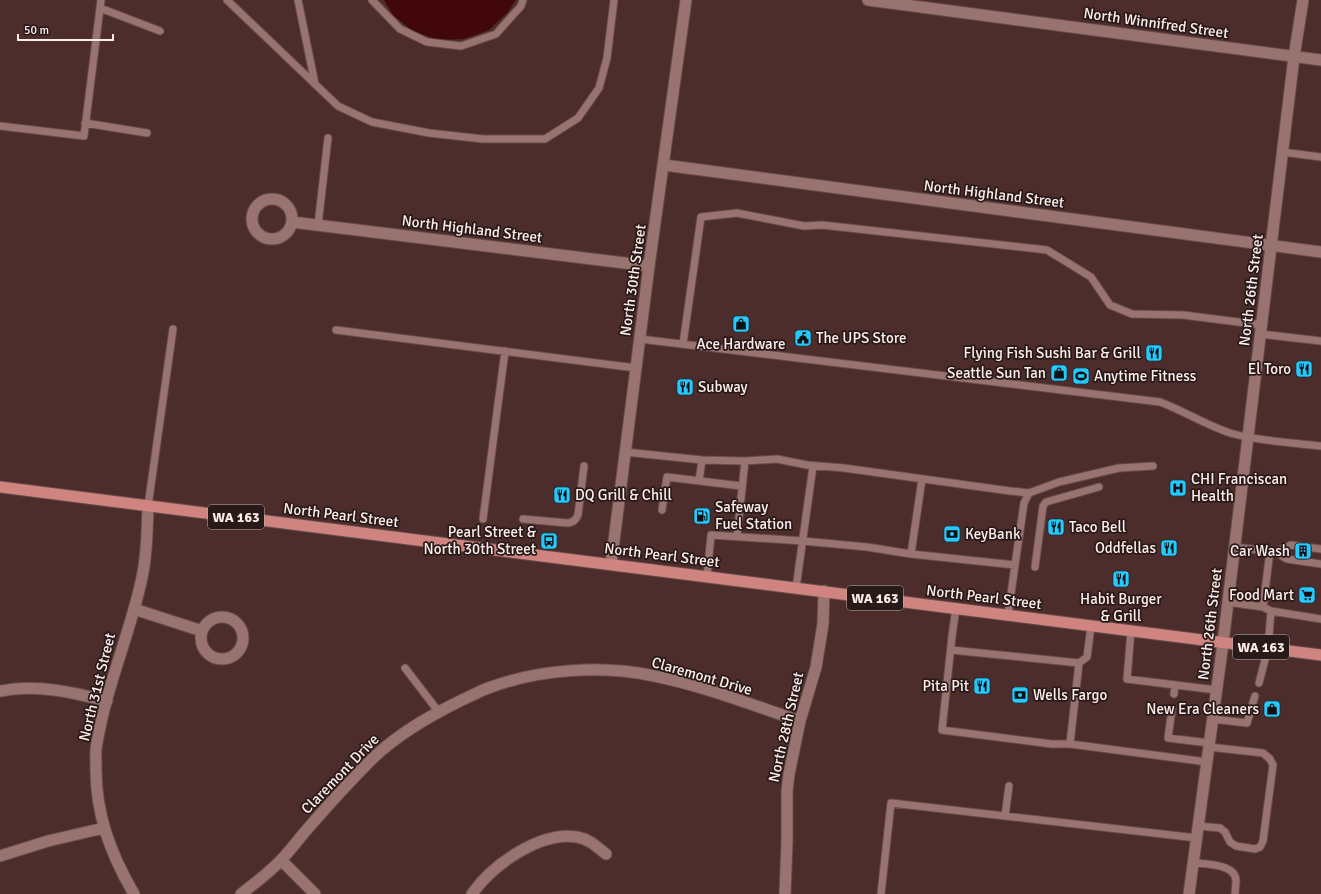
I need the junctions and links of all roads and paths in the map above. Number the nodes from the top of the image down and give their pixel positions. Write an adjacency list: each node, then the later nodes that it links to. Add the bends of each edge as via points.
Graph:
1 (102, 0): 10 (lane)
2 (227, 0): 14 (lane)
3 (298, 0): 14 (lane)
4 (372, 0): 5 (lane, via 400,29 427,42 461,46 496,34 521,6)
5 (523, 0)
6 (614, 0): 14 (lane, via 607,58 599,88 578,118 545,139 483,139 428,133 372,122 338,106)
7 (686, 0): 21 (street, North 30th Street)
8 (868, 0): 12 (street, North Winnifred Street)
9 (1303, 0): 12 (street, North 26th Street)
10 (100, 8): 11 (lane); 15 (lane)
11 (160, 31)
12 (1294, 57): 13 (street, North Winnifred Street); 19 (street, North 26th Street)
13 (1321, 60)
14 (315, 84)
15 (86, 123): 16 (lane, via 84,136); 17 (lane)
16 (0, 126)
17 (147, 133)
18 (328, 138): 23 (lane)
19 (1282, 152): 20 (lane); 24 (street, North 26th Street)
20 (1321, 157)
21 (664, 165): 24 (street, North Highland Street); 26 (street, North 30th Street)
22 (292, 222): 23 (street, North Highland Street)
23 (318, 225): 26 (street, North Highland Street)
24 (1271, 245): 25 (street, North Highland Street); 28 (street, North 26th Street)
25 (1321, 252)
26 (649, 266): 30 (street, North 30th Street)
27 (173, 329): 49 (lane)
28 (1261, 329): 31 (lane); 32 (lane, via 1183,315 1132,314 1110,305 1091,277 1047,250 822,224 804,226 736,214 701,216); 35 (street, North 26th Street)
29 (336, 330): 33 (lane)
30 (640, 339): 32 (lane); 34 (street, North 30th Street)
31 (1321, 341)
32 (683, 344): 35 (lane, via 1160,402 1205,424)
33 (505, 351): 34 (lane); 51 (lane)
34 (636, 368): 37 (street, North 30th Street)
35 (1247, 437): 36 (lane); 55 (street, North 26th Street)
36 (1321, 446)
37 (625, 452): 38 (lane); 59 (street, North 30th Street)
38 (702, 460): 39 (lane); 44 (lane)
39 (745, 461): 41 (lane, via 777,459); 45 (lane)
40 (584, 466): 52 (lane, via 578,515 573,522)
41 (814, 466): 43 (lane); 54 (lane)
42 (1153, 466): 48 (lane, via 1118,468)
43 (922, 479): 48 (lane); 58 (lane)
44 (699, 481): 45 (lane); 50 (lane, via 667,477)
45 (741, 486): 53 (lane)
46 (0, 487): 49 (main road, North Pearl Street / WA 163)
47 (1099, 487): 62 (lane, via 1046,502 1043,506)
48 (1029, 492): 60 (lane, via 1024,503)
49 (148, 506): 59 (main road, North Pearl Street / WA 163); 69 (street, North 31st Street, via 146,554)
50 (662, 510)
51 (483, 519)
52 (523, 520)
53 (737, 536): 54 (lane); 63 (lane, via 711,535)
54 (803, 541): 58 (lane); 64 (lane)
55 (1234, 547): 57 (lane); 66 (street, North 26th Street)
56 (1321, 549): 57 (lane, via 1291,545)
57 (1273, 552): 61 (lane, via 1286,559); 67 (lane)
58 (912, 554): 60 (lane)
59 (611, 564): 63 (main road, North Pearl Street / WA 163)
60 (1015, 564): 71 (lane)
61 (1321, 564)
62 (1035, 567)
63 (707, 576): 64 (main road, North Pearl Street / WA 163)
64 (796, 588): 65 (main road, North Pearl Street / WA 163)
65 (824, 591): 68 (main road, North Pearl Street / WA 163); 92 (street, North 28th Street, via 816,667)
66 (1227, 602): 67 (lane); 76 (street, North 26th Street)
67 (1263, 607): 70 (lane)
68 (956, 608): 71 (main road, North Pearl Street / WA 163); 78 (lane)
69 (134, 609): 74 (street); 88 (street, North 31st Street)
70 (1271, 611): 72 (lane); 77 (lane)
71 (1008, 615): 73 (main road, North Pearl Street / WA 163)
72 (1321, 619)
73 (1091, 626): 75 (main road, North Pearl Street / WA 163); 80 (lane, via 1087,657)
74 (202, 631)
75 (1131, 631): 76 (main road, North Pearl Street / WA 163); 83 (lane, via 1127,679)
76 (1223, 643): 77 (main road, North Pearl Street / WA 163); 84 (street, North 26th Street)
77 (1268, 648): 79 (main road, North Pearl Street / WA 163); 82 (lane)
78 (951, 650): 80 (lane); 93 (lane, via 942,730)
79 (1321, 655)
80 (1079, 663): 93 (lane)
81 (405, 668): 90 (lane)
82 (1259, 682)
83 (1175, 685): 84 (lane); 86 (lane)
84 (1216, 690): 91 (street, North 26th Street)
85 (0, 691): 88 (street, via 48,689)
86 (1174, 694)
87 (1255, 696): 91 (lane, via 1248,723)
88 (107, 701): 99 (street, North 31st Street, via 96,744 98,806)
89 (1172, 709): 94 (lane, via 1168,738)
90 (438, 711): 92 (street, Claremont Drive, via 490,687 514,680 560,672 591,670 654,676); 103 (street, Claremont Drive, via 399,736 372,759)
91 (1212, 719): 94 (street, North 26th Street)
92 (800, 721): 109 (street, North 28th Street, via 786,790)
93 (1070, 744): 95 (lane)
94 (1209, 745): 95 (street, North 26th Street); 98 (lane, via 1263,753 1270,758 1273,765 1263,842 1255,849 1236,846 1220,828)
95 (1207, 762): 98 (street, North 26th Street)
96 (1009, 786): 97 (lane)
97 (1005, 816): 100 (lane); 110 (lane, via 892,802)
98 (1198, 826): 100 (street, North 26th Street)
99 (104, 828): 102 (street, via 48,841); 105 (street, North 31st Street)
100 (1197, 838): 104 (street, North 26th Street)
101 (606, 854): 108 (street, via 592,843 578,837 546,840 506,861)
102 (0, 856)
103 (281, 860): 106 (street, Claremont Drive); 107 (street)
104 (1193, 863): 111 (street, North 26th Street); 112 (lane, via 1223,867 1234,873)
105 (134, 894)
106 (241, 894)
107 (315, 894)
108 (472, 894)
109 (785, 894)
110 (881, 894)
111 (1189, 894)
112 (1234, 894)

